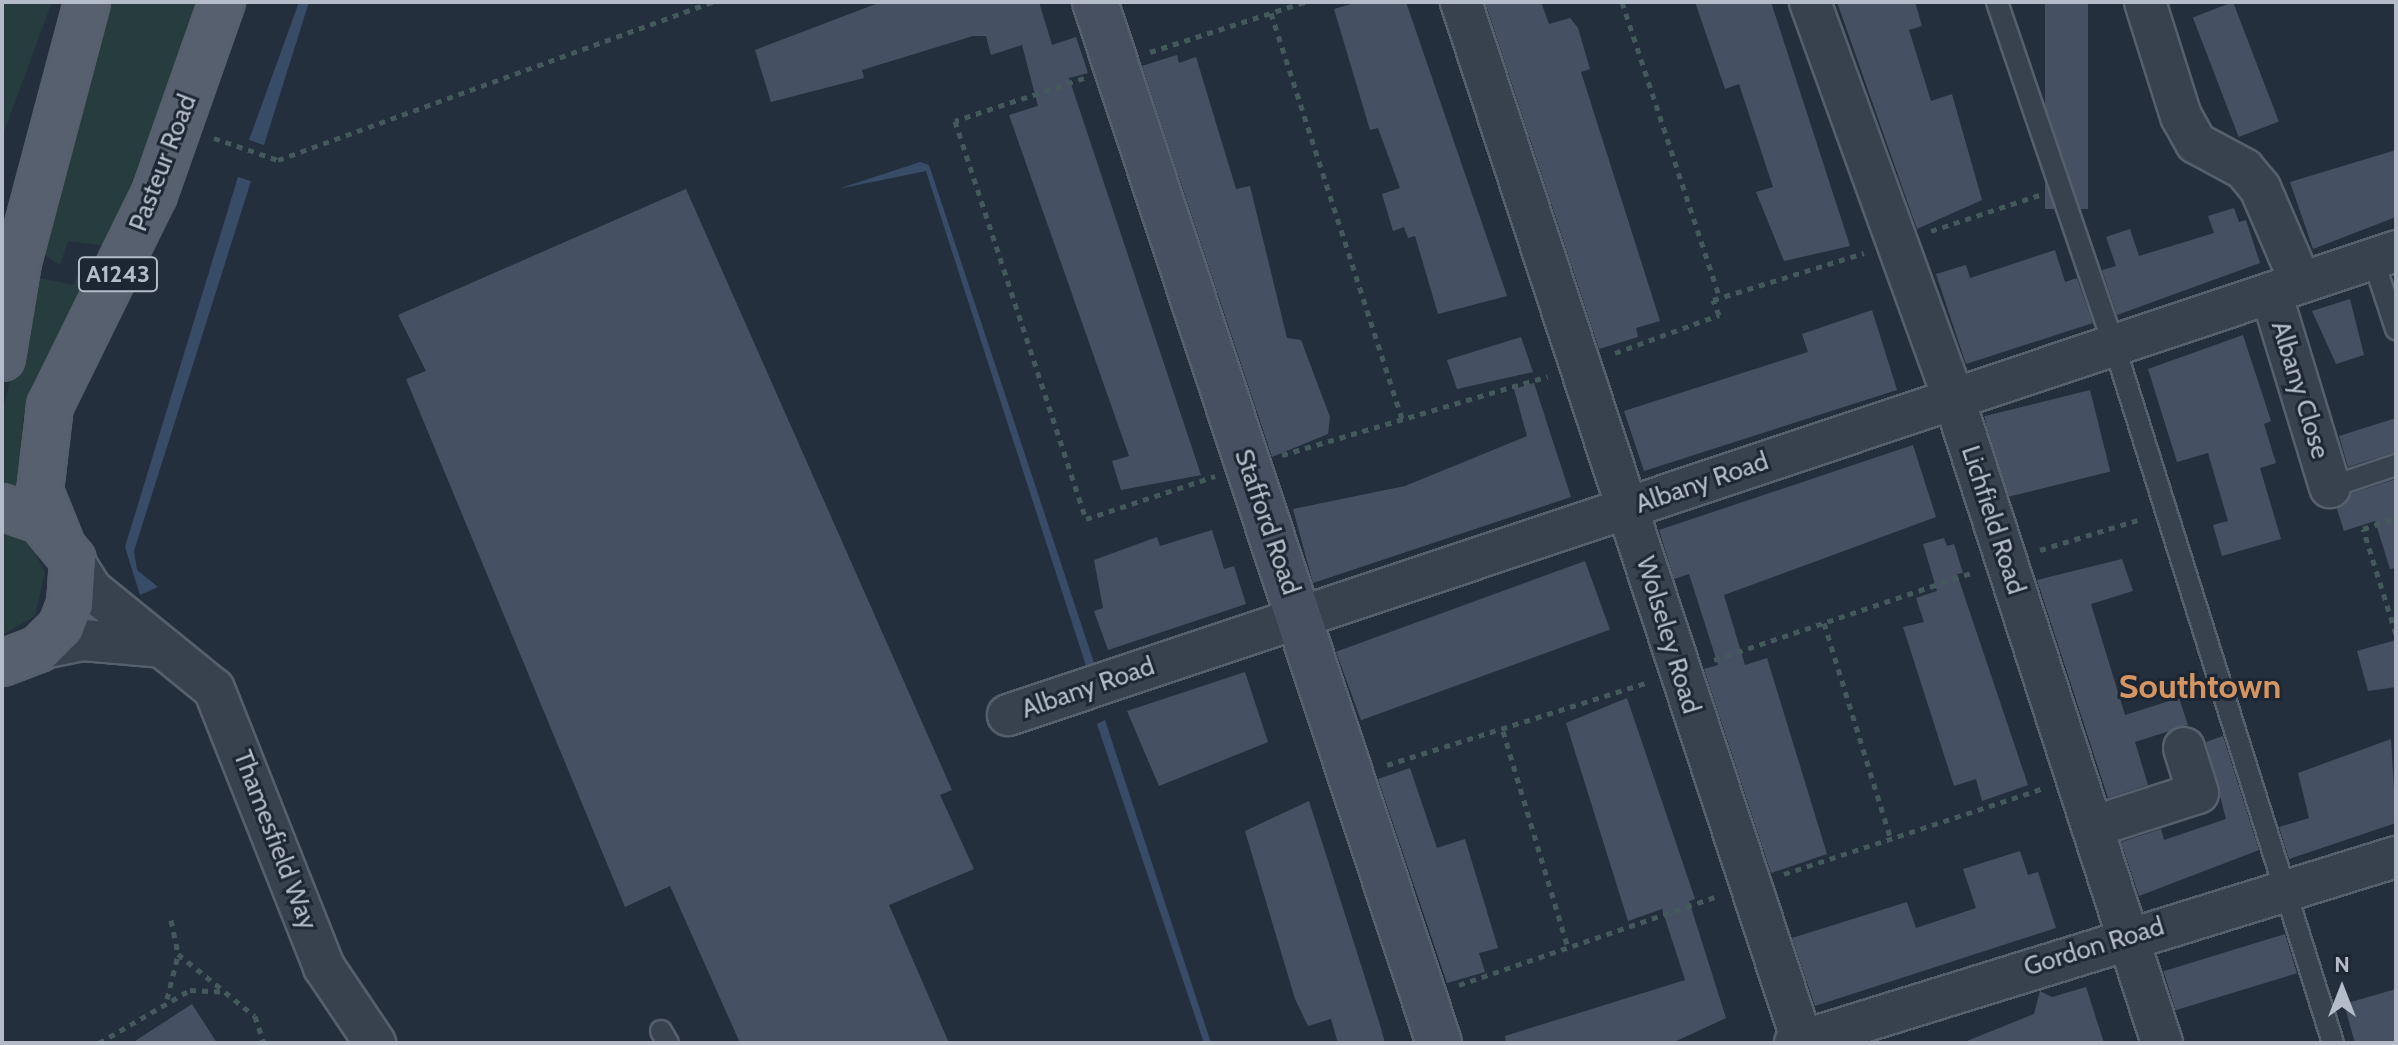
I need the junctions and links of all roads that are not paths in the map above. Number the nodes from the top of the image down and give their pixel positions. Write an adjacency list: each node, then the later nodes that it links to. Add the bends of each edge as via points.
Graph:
1 (87, 2): 12 (main road, via 18,262)
2 (222, 2): 18 (main road, Pasteur Road / A1243, via 154,195 50,406 40,491)
3 (1095, 2): 19 (street, Stafford Road)
4 (1461, 2): 17 (street, Wolseley Road)
5 (1810, 2): 13 (street, Lichfield Road)
6 (1997, 2): 11 (lane)
7 (2145, 2): 9 (street, Albany Close, via 2181,116 2196,143 2244,169 2260,188)
8 (2384, 255): 9 (street, Albany Road); 10 (lane)
9 (2286, 288): 11 (street, Albany Road); 15 (street, Albany Close)
10 (2396, 329)
11 (2115, 348): 13 (street, Albany Road); 26 (lane)
12 (2, 358)
13 (1954, 399): 17 (street, Albany Road); 24 (street, Lichfield Road)
14 (2396, 465): 15 (lane)
15 (2330, 487)
16 (2, 507): 18 (main road, via 41,521)
17 (1629, 508): 19 (street, Albany Road); 28 (street, Wolseley Road)
18 (67, 551): 20 (street, Thamesfield Way, via 92,590); 21 (main road, Pasteur Road, via 70,604)
19 (1298, 614): 22 (street, Albany Road); 30 (street, Stafford Road)
20 (165, 648): 21 (street, via 83,640); 29 (street, Thamesfield Way, via 214,689 324,967)
21 (15, 662)
22 (1008, 715)
23 (2184, 748): 24 (street, via 2198,793)
24 (2092, 827): 27 (street, Lichfield Road)
25 (2396, 857): 26 (street, Gordon Road)
26 (2287, 887): 27 (street, Gordon Road); 32 (lane)
27 (2128, 935): 28 (street, Gordon Road); 31 (street, Lichfield Road)
28 (1798, 1042)
29 (375, 1043)
30 (1439, 1043)
31 (2162, 1043)
32 (2333, 1043)

